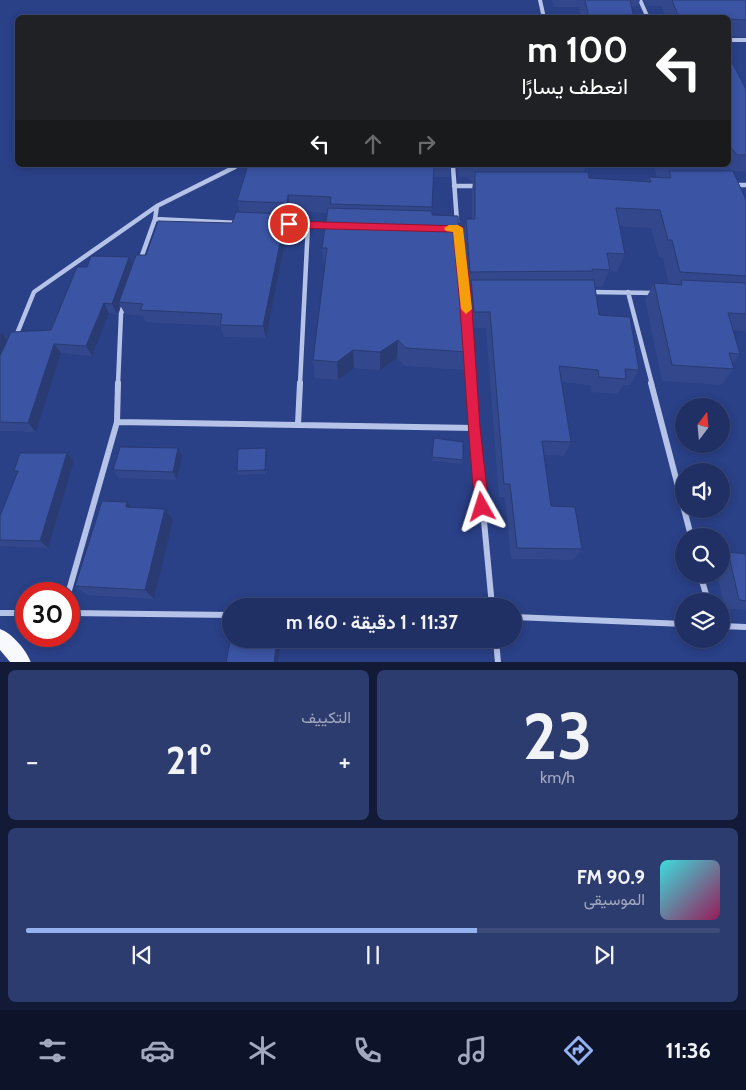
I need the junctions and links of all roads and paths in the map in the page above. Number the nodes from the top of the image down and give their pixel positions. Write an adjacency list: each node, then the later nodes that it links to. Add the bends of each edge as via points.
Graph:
1 (540, 0): 3 (street)
2 (640, 0): 4 (street)
3 (543, 15)
4 (647, 15)
5 (731, 40): 6 (street)
6 (746, 40)
7 (234, 167): 13 (street)
8 (453, 167): 10 (street)
9 (746, 185): 12 (street, via 729,185)
10 (454, 186): 11 (street); 22 (street)
11 (483, 186)
12 (734, 194)
13 (157, 206): 14 (street); 26 (street, via 34,292)
14 (155, 219): 15 (street); 19 (street)
15 (241, 223)
16 (270, 224): 17 (street)
17 (308, 225): 18 (street); 28 (street)
18 (336, 226)
19 (136, 271)
20 (580, 292): 21 (street)
21 (628, 292): 24 (street); 30 (street)
22 (466, 293): 23 (street); 29 (street)
23 (475, 293)
24 (658, 293)
25 (127, 296): 27 (street, via 120,314)
26 (15, 340)
27 (117, 422): 28 (street); 31 (street)
28 (298, 424): 29 (street)
29 (474, 428): 32 (street)
30 (689, 528)
31 (71, 582)
32 (491, 598)
33 (0, 613): 34 (street)
34 (15, 613)
35 (80, 613): 36 (street)
36 (222, 615)
37 (522, 617): 38 (street)
38 (675, 624)
39 (730, 626): 40 (street)
40 (746, 627)
41 (0, 637): 43 (main road)
42 (497, 648): 44 (street)
43 (23, 662)
44 (498, 662)

